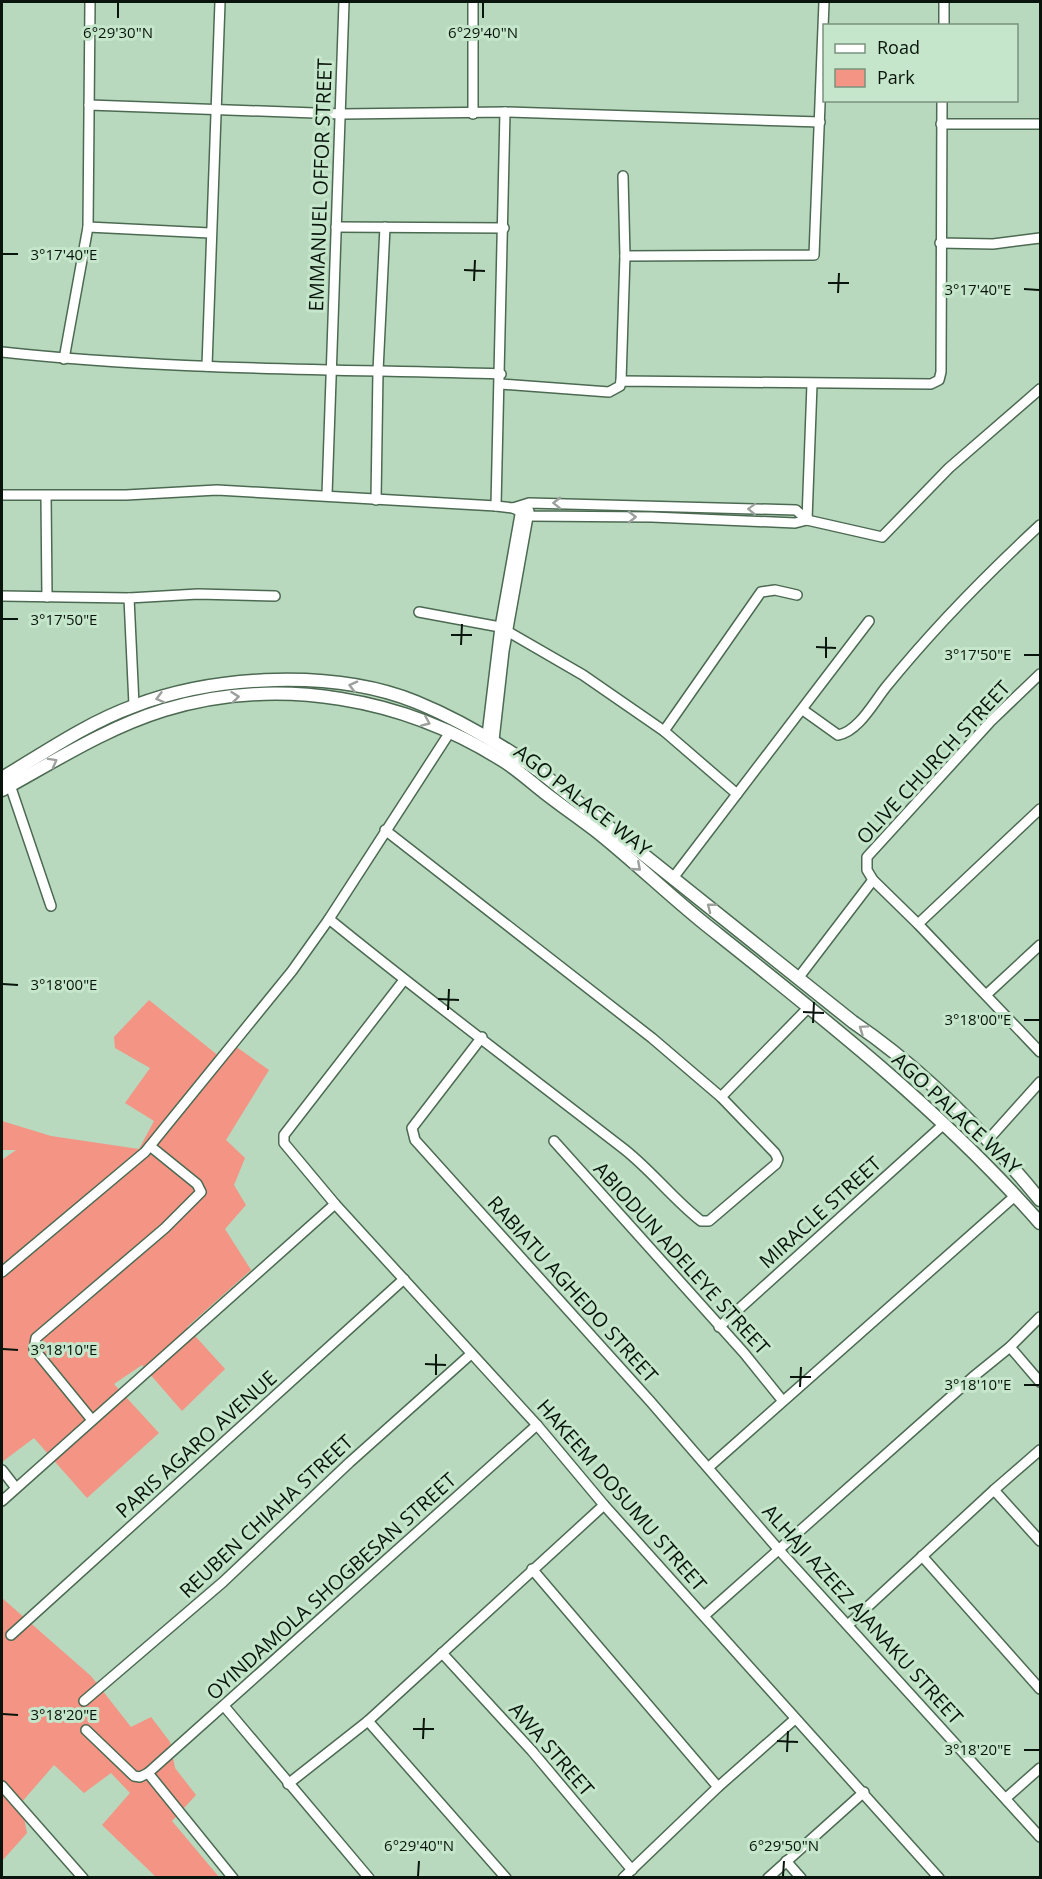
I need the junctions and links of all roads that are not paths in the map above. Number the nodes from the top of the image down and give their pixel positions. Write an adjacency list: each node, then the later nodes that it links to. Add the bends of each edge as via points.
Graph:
1 (90, 2): 11 (street)
2 (219, 2): 12 (street)
3 (344, 2): 14 (street, EMMANUEL OFFOR STREET)
4 (473, 2): 15 (street)
5 (824, 2): 7 (street)
6 (944, 2): 8 (street)
7 (823, 24)
8 (944, 24)
9 (823, 32): 16 (street)
10 (942, 102): 17 (street)
11 (89, 105): 12 (street); 20 (street)
12 (215, 112): 14 (street); 24 (street)
13 (505, 112): 15 (street); 16 (street); 23 (street)
14 (342, 114): 15 (street); 21 (street, EMMANUEL OFFOR STREET)
15 (473, 114)
16 (820, 122): 27 (street, via 814,255)
17 (941, 124): 18 (street); 26 (street)
18 (1041, 124)
19 (623, 176): 27 (street)
20 (88, 227): 24 (street); 29 (street)
21 (336, 227): 22 (street); 31 (street, EMMANUEL OFFOR STREET)
22 (386, 227): 23 (street); 32 (street)
23 (504, 228): 33 (street)
24 (210, 233): 30 (street)
25 (1041, 238): 26 (street)
26 (940, 243): 36 (street, via 939,380 931,384)
27 (625, 256): 34 (street)
28 (2, 352): 29 (street)
29 (64, 359): 30 (street)
30 (207, 366): 31 (street)
31 (332, 369): 32 (street); 39 (street, EMMANUEL OFFOR STREET)
32 (378, 370): 33 (street); 41 (street)
33 (501, 374): 35 (street)
34 (621, 381): 35 (street, via 620,386 609,392); 36 (street)
35 (501, 384): 42 (street)
36 (812, 384): 44 (street)
37 (1041, 389): 44 (street, via 949,468 882,537)
38 (2, 495): 40 (street)
39 (327, 495): 40 (street, via 217,490); 41 (street)
40 (46, 496): 49 (street)
41 (376, 501): 42 (street)
42 (496, 506): 43 (street)
43 (523, 509): 44 (street, via 795,523); 53 (street)
44 (807, 520)
45 (1041, 525): 56 (street, via 990,572 894,676 850,731 838,735)
46 (797, 595): 58 (street, via 775,590 761,592)
47 (2, 596): 49 (street)
48 (275, 596): 50 (street, via 198,594)
49 (47, 597): 50 (street)
50 (129, 598): 55 (street)
51 (419, 612): 53 (street)
52 (869, 621): 56 (street)
53 (504, 629): 58 (street, via 583,675); 59 (street)
54 (1041, 674): 65 (street, OLIVE CHURCH STREET, via 991,721 867,857 867,870)
55 (134, 705): 59 (main road, AGO PALACE WAY, one-way to 55, via 414,701 339,682 269,680 219,685); 60 (main road, AGO PALACE WAY, via 98,721)
56 (803, 710): 61 (street)
57 (450, 732): 60 (main road, AGO PALACE WAY, one-way to 57, via 104,733 164,710 212,699 266,694 322,695 361,701); 63 (street); 73 (main road, AGO PALACE WAY, one-way to 73, via 505,762 600,834)
58 (664, 732): 61 (street)
59 (491, 738): 64 (main road, AGO PALACE WAY, via 539,771)
60 (4, 784): 66 (street)
61 (737, 794): 64 (street)
62 (1041, 809): 68 (street)
63 (385, 830): 67 (street); 81 (street, via 652,1038)
64 (673, 878): 70 (main road, AGO PALACE WAY, one-way to 64)
65 (873, 880): 68 (street); 70 (street)
66 (51, 906)
67 (329, 919): 71 (street); 85 (street, via 292,971)
68 (918, 924): 72 (street)
69 (1041, 945): 72 (street)
70 (799, 977): 75 (main road, AGO PALACE WAY, one-way to 70)
71 (404, 980): 74 (street); 89 (street, HAKEEM DOSUMU STREET, via 285,1134 284,1143)
72 (986, 996): 76 (street)
73 (808, 1008): 77 (main road, AGO PALACE WAY); 81 (street)
74 (482, 1037): 81 (street, via 561,1103 626,1150 701,1221 709,1221 778,1159); 102 (street, RABIATU AGHEDO STREET, via 412,1128 412,1134)
75 (887, 1046): 77 (main road); 78 (main road, AGO PALACE WAY)
76 (1041, 1052)
77 (870, 1059): 79 (main road, AGO PALACE WAY)
78 (901, 1059): 79 (main road); 83 (main road, AGO PALACE WAY)
79 (883, 1070): 82 (main road, AGO PALACE WAY)
80 (1041, 1082): 83 (street)
81 (720, 1097)
82 (944, 1124): 87 (main road, AGO PALACE WAY); 94 (street, MIRACLE STREET)
83 (988, 1140): 86 (main road, AGO PALACE WAY)
84 (554, 1141): 94 (street, ABIODUN ADELEYE STREET)
85 (150, 1146): 91 (street); 99 (street, via 201,1191 165,1228 34,1343 34,1348)
86 (1036, 1188): 88 (main road, AGO PALACE WAY)
87 (1016, 1196): 90 (main road, AGO PALACE WAY); 98 (street)
88 (1041, 1200)
89 (335, 1204): 92 (street, HAKEEM DOSUMU STREET); 99 (street)
90 (1041, 1223)
91 (2, 1272)
92 (404, 1279): 96 (street, HAKEEM DOSUMU STREET); 114 (street, PARIS AGARO AVENUE)
93 (1041, 1317): 95 (street)
94 (719, 1327): 98 (street, ABIODUN ADELEYE STREET)
95 (1010, 1347): 97 (street); 109 (street)
96 (471, 1354): 100 (street, HAKEEM DOSUMU STREET); 117 (street, REUBEN CHIAHA STREET, via 223,1582)
97 (1041, 1382)
98 (782, 1400): 102 (street)
99 (92, 1420): 104 (street)
100 (537, 1425): 107 (street, HAKEEM DOSUMU STREET); 118 (street, OYINDAMOLA SHOGBESAN STREET)
101 (1041, 1450): 105 (street)
102 (709, 1467): 109 (street, ALHAJI AZEEZ AJANAKU STREET)
103 (2, 1470): 104 (street)
104 (16, 1488): 106 (street)
105 (994, 1490): 108 (street); 110 (street)
106 (2, 1501)
107 (604, 1505): 111 (street); 112 (street, HAKEEM DOSUMU STREET)
108 (1041, 1541)
109 (779, 1550): 112 (street); 113 (street, ALHAJI AZEEZ AJANAKU STREET)
110 (922, 1557): 113 (street); 116 (street)
111 (532, 1569): 115 (street); 126 (street)
112 (704, 1616): 119 (street, HAKEEM DOSUMU STREET)
113 (849, 1624): 128 (street, ALHAJI AZEEZ AJANAKU STREET)
114 (11, 1635)
115 (442, 1653): 120 (street); 131 (street, AWA STREET, via 532,1751)
116 (1041, 1689)
117 (84, 1701)
118 (224, 1706): 123 (street, OYINDAMOLA SHOGBESAN STREET); 124 (street)
119 (795, 1719): 126 (street); 127 (street, HAKEEM DOSUMU STREET)
120 (368, 1721): 124 (street); 135 (street)
121 (86, 1730): 123 (street, via 134,1776)
122 (1041, 1768): 128 (street)
123 (148, 1773): 133 (street)
124 (288, 1785): 134 (street)
125 (2, 1786): 132 (street)
126 (718, 1787): 131 (street)
127 (864, 1792): 130 (street); 139 (street, HAKEEM DOSUMU STREET)
128 (1006, 1798): 129 (street, ALHAJI AZEEZ AJANAKU STREET)
129 (1041, 1837)
130 (786, 1861): 137 (street); 138 (street)
131 (632, 1870): 136 (street)
132 (83, 1878)
133 (233, 1878)
134 (369, 1878)
135 (506, 1878)
136 (623, 1878)
137 (768, 1878)
138 (801, 1878)
139 (939, 1878)

